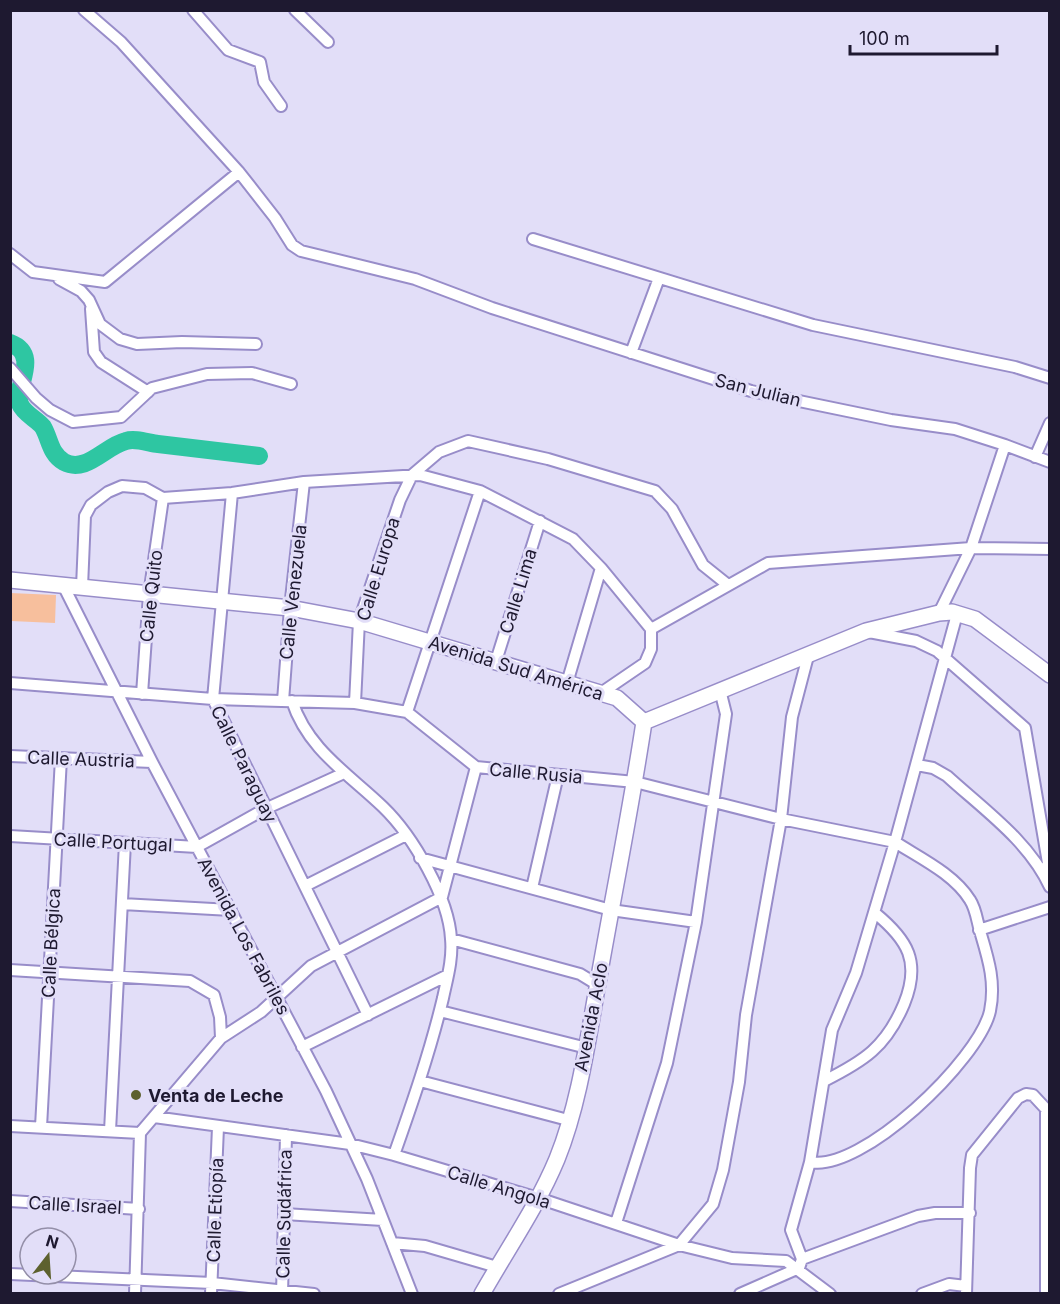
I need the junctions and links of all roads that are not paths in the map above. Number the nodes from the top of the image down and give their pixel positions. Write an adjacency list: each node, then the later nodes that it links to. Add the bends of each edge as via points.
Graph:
1 (84, 10): 6 (street, San Julian, via 121,42)
2 (194, 10): 5 (street, via 228,50 260,62 264,82)
3 (295, 10): 4 (street)
4 (328, 42)
5 (280, 106)
6 (239, 172): 9 (street, via 105,282); 13 (street, San Julian, via 292,245 301,251 415,279 457,297)
7 (533, 239): 10 (street)
8 (10, 254): 9 (street, via 33,272)
9 (50, 275): 11 (street, via 81,291)
10 (659, 278): 13 (street); 15 (street, via 813,325 1015,367)
11 (90, 303): 12 (street, via 106,330 137,344); 17 (street, via 94,352 100,362)
12 (256, 344)
13 (631, 353): 19 (street, San Julian, via 752,391 955,429)
14 (10, 368): 17 (street, via 50,410 74,422 121,417)
15 (1050, 378)
16 (291, 384): 17 (street, via 252,373 207,374 160,384)
17 (148, 392)
18 (1050, 423): 20 (street)
19 (1005, 445): 20 (street, San Julian); 28 (street)
20 (1035, 457): 21 (street, San Julian)
21 (1050, 462)
22 (412, 476): 23 (street); 24 (street); 33 (street, via 439,452 468,441 655,491 672,509 703,565); 40 (street, Calle Europa, via 400,500)
23 (304, 482): 25 (street); 37 (street, Calle Venezuela)
24 (480, 491): 27 (street); 43 (street)
25 (232, 492): 26 (street); 36 (street, Calle Paraguay)
26 (163, 498): 34 (street, via 145,488 122,486 91,505 85,516); 35 (street, Calle Quito)
27 (540, 521): 30 (street, via 573,539); 46 (street, Calle Lima)
28 (972, 548): 29 (street); 33 (street, via 768,563); 38 (street)
29 (1050, 549)
30 (601, 568): 41 (street); 49 (street)
31 (10, 580): 32 (main road, Avenida Sud América)
32 (63, 585): 34 (main road, Avenida Sud América); 51 (street, Avenida Los Fabriles)
33 (728, 585): 41 (street)
34 (82, 587): 35 (main road, Avenida Sud América)
35 (149, 595): 36 (main road, Avenida Sud América); 53 (street, Calle Quito)
36 (220, 600): 37 (main road, Avenida Sud América); 54 (street, Calle Paraguay)
37 (290, 608): 40 (main road, Avenida Sud América); 55 (street, Calle Venezuela)
38 (939, 613): 39 (main road); 42 (main road)
39 (957, 614): 45 (street); 47 (main road, via 985,624)
40 (359, 621): 43 (main road, Avenida Sud América); 56 (street, Calle Europa)
41 (651, 629): 52 (street, via 651,649 645,663)
42 (866, 631): 44 (main road); 45 (street, via 916,641)
43 (429, 641): 46 (main road, Avenida Sud América); 57 (street)
44 (808, 656): 50 (main road); 69 (street, via 792,717)
45 (945, 657): 62 (street); 78 (street, via 1024,728 1048,863)
46 (496, 661): 49 (main road, Avenida Sud América)
47 (1050, 675)
48 (10, 683): 51 (street, Calle Rusia)
49 (567, 683): 52 (main road, Avenida Sud América)
50 (720, 690): 58 (main road); 67 (street, via 726,714)
51 (117, 691): 53 (street, Calle Rusia); 61 (street, Avenida Los Fabriles)
52 (601, 693): 58 (main road, Avenida Sud América, via 618,698)
53 (142, 694): 54 (street, Calle Rusia)
54 (213, 699): 55 (street, Calle Rusia); 68 (street, Calle Paraguay)
55 (288, 701): 56 (street, Calle Rusia); 64 (street, via 322,754)
56 (355, 703): 57 (street, Calle Rusia)
57 (407, 712): 63 (street, Calle Rusia)
58 (644, 722): 66 (main road, Avenida Aclo)
59 (10, 756): 60 (street, Calle Austria)
60 (61, 759): 61 (street, Calle Austria); 72 (street, Calle Bélgica)
61 (152, 762): 75 (street, Avenida Los Fabriles)
62 (917, 765): 73 (street); 78 (street, via 946,776 1020,843)
63 (476, 767): 65 (street, Calle Rusia); 77 (street)
64 (342, 774): 68 (street, Calle Portugal); 70 (street, via 383,807)
65 (558, 775): 66 (street, Calle Rusia); 81 (street)
66 (635, 782): 67 (street, Calle Rusia); 86 (main road, Avenida Aclo)
67 (714, 800): 69 (street, Calle Rusia); 88 (street)
68 (265, 809): 75 (street, Calle Portugal); 79 (street, Calle Paraguay)
69 (781, 819): 73 (street, Calle Rusia); 124 (street, via 759,930 723,1170 713,1204)
70 (406, 835): 76 (street); 79 (street)
71 (10, 836): 72 (street, Calle Portugal)
72 (56, 839): 74 (street, Calle Portugal); 93 (street, Calle Bélgica)
73 (895, 842): 87 (street); 89 (street, via 963,891 972,902)
74 (125, 843): 75 (street, Calle Portugal); 83 (street)
75 (197, 847): 85 (street, Avenida Los Fabriles)
76 (420, 858): 77 (street); 82 (street)
77 (451, 865): 81 (street); 82 (street)
78 (1044, 874): 80 (street)
79 (305, 886): 91 (street, Calle Paraguay)
80 (1050, 887)
81 (532, 888): 86 (street)
82 (442, 897): 90 (street); 91 (street)
83 (122, 904): 85 (street); 95 (street)
84 (1050, 907): 89 (street)
85 (231, 910): 97 (street, Avenida Los Fabriles)
86 (611, 910): 88 (street); 96 (main road, Avenida Aclo)
87 (875, 913): 104 (street, via 856,973 835,1019); 104 (street, via 903,940 913,976 910,989 893,1030 883,1041 854,1066)
88 (696, 922): 122 (street, via 667,1063)
89 (979, 930): 115 (street, via 991,964 991,992 990,1010 974,1044 902,1123 835,1160 822,1165)
90 (452, 939): 94 (street); 96 (street, via 580,974)
91 (338, 950): 97 (street, via 303,972); 99 (street, Calle Paraguay)
92 (10, 970): 93 (street)
93 (49, 973): 95 (street); 109 (street, Calle Bélgica)
94 (448, 975): 98 (street); 99 (street)
95 (119, 977): 100 (street, via 190,981 202,986 214,995); 110 (street)
96 (598, 985): 102 (main road, Avenida Aclo)
97 (276, 999): 100 (street); 101 (street, Avenida Los Fabriles)
98 (440, 1011): 102 (street); 103 (street)
99 (368, 1014): 101 (street)
100 (221, 1038): 105 (street)
101 (302, 1047): 113 (street, Avenida Los Fabriles)
102 (587, 1048): 106 (main road, Avenida Aclo)
103 (420, 1081): 106 (street); 114 (street)
104 (824, 1081): 115 (street)
105 (154, 1117): 108 (street, Calle Angola); 111 (street)
106 (568, 1120): 116 (main road, Avenida Aclo, via 558,1157)
107 (10, 1126): 109 (street)
108 (218, 1126): 112 (street, Calle Angola); 129 (street, Calle Etiopía)
109 (41, 1127): 110 (street)
110 (110, 1131): 111 (street)
111 (141, 1133): 118 (street)
112 (286, 1135): 113 (street, Calle Angola); 120 (street, Calle Sudáfrica)
113 (350, 1144): 114 (street, Calle Angola); 121 (street, Avenida Los Fabriles)
114 (394, 1155): 116 (street, Calle Angola)
115 (810, 1162): 125 (street, via 791,1230)
116 (538, 1198): 122 (street, Calle Angola); 126 (main road, Avenida Aclo)
117 (10, 1201): 118 (street, Calle Israel)
118 (139, 1209): 128 (street)
119 (970, 1213): 125 (street, via 918,1216); 130 (street); 140 (street, via 972,1155 1018,1098 1034,1095 1046,1109)
120 (284, 1214): 121 (street); 131 (street, Calle Sudáfrica)
121 (383, 1220): 123 (street, Avenida Los Fabriles)
122 (616, 1223): 124 (street, Calle Angola)
123 (392, 1243): 126 (street, via 424,1246); 134 (street, Avenida Los Fabriles)
124 (679, 1245): 125 (street, Calle Angola, via 732,1258 778,1258); 136 (street)
125 (800, 1264): 137 (street); 138 (street, Calle Angola)
126 (497, 1267): 135 (main road, Avenida Aclo)
127 (10, 1274): 128 (street)
128 (135, 1280): 129 (street); 132 (street)
129 (212, 1288): 131 (street)
130 (966, 1290): 139 (street, via 949,1284)
131 (282, 1292): 133 (street)
132 (135, 1293)
133 (314, 1293)
134 (412, 1293)
135 (482, 1293)
136 (559, 1293)
137 (740, 1293)
138 (830, 1293)
139 (922, 1293)
140 (1046, 1293)

